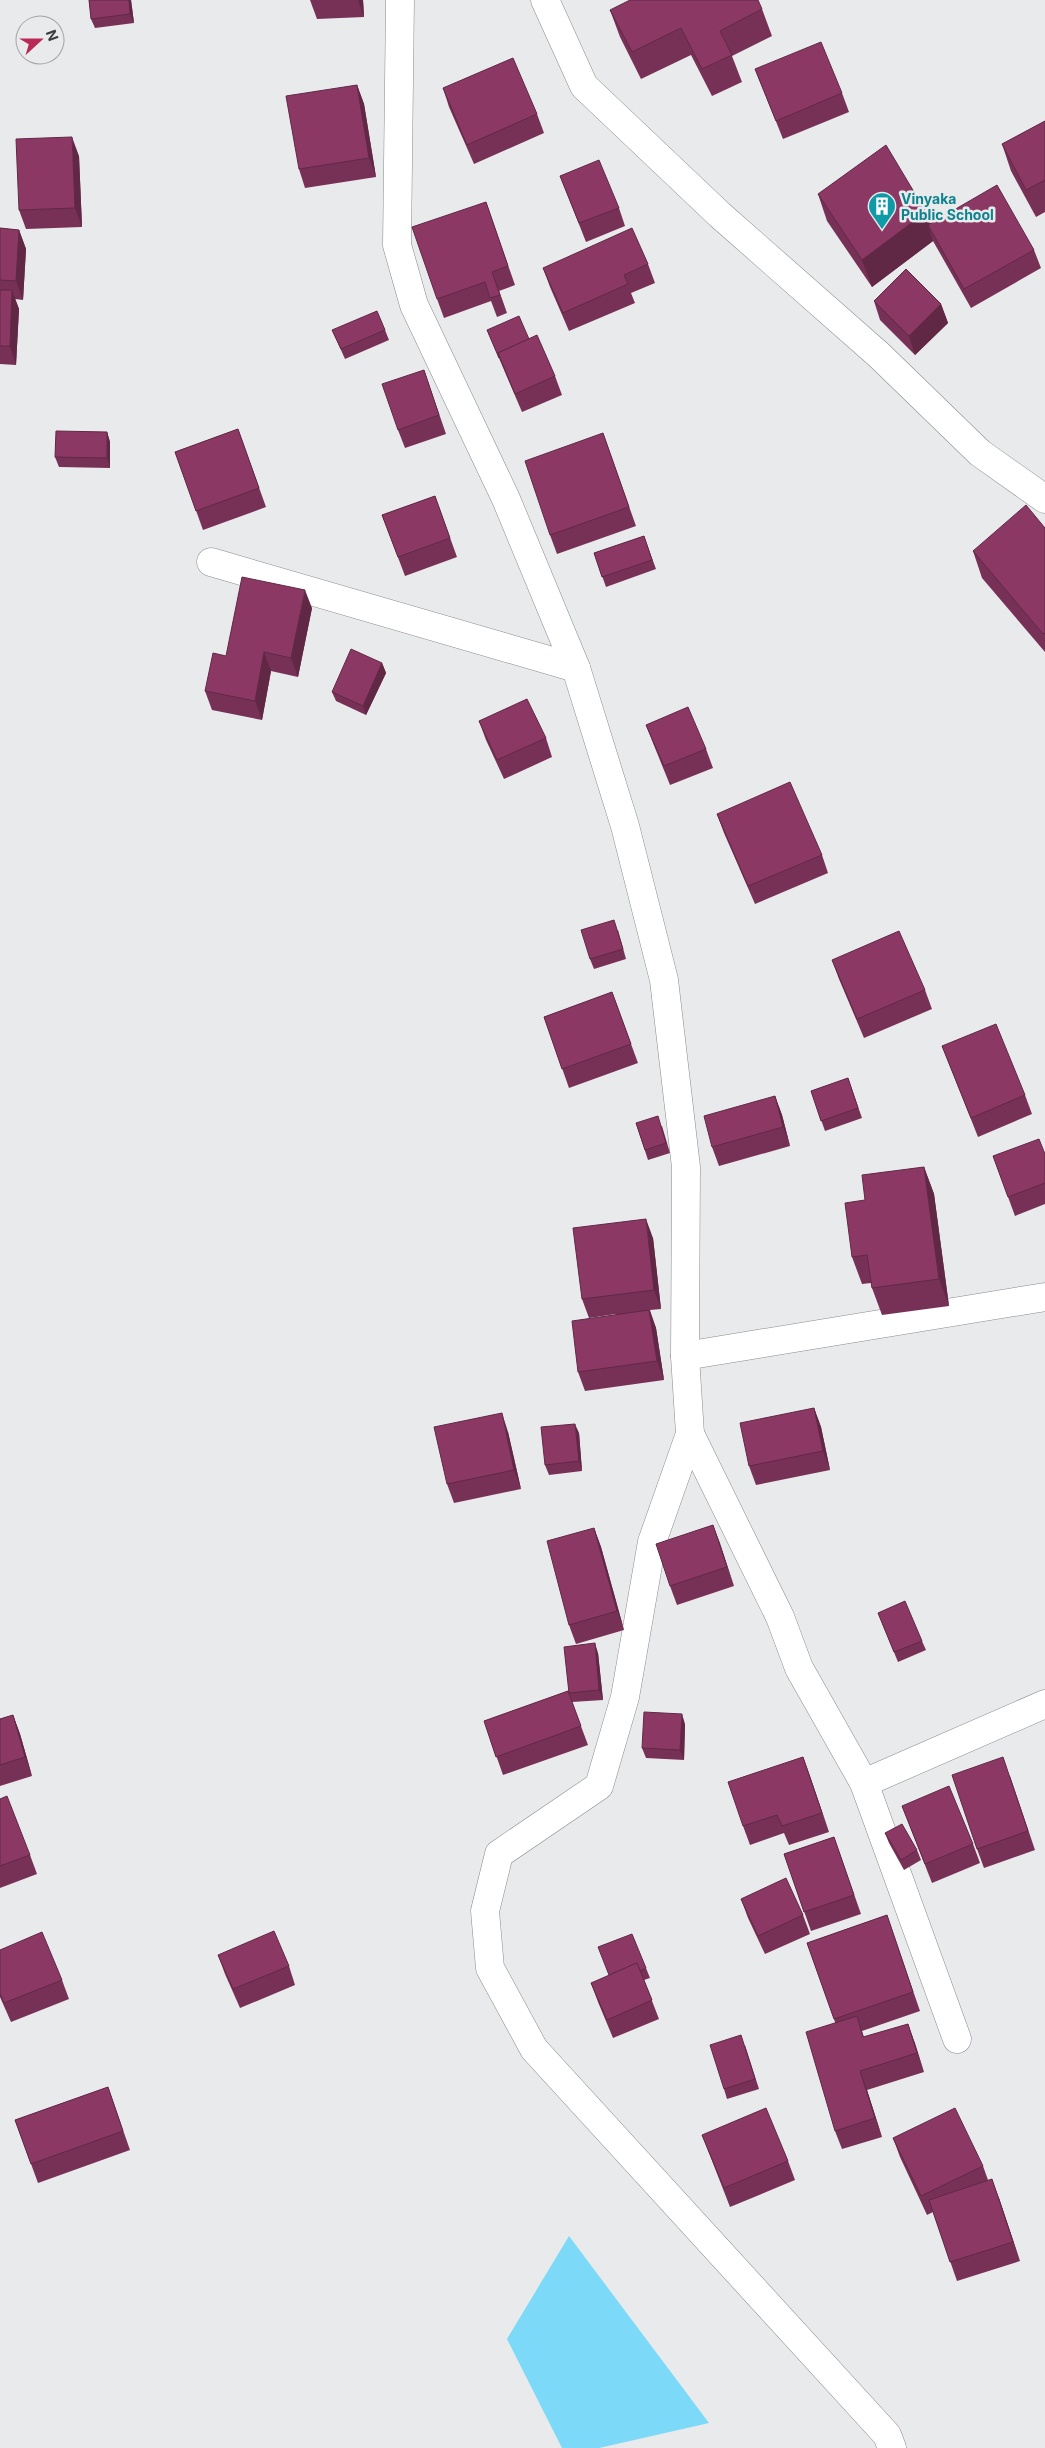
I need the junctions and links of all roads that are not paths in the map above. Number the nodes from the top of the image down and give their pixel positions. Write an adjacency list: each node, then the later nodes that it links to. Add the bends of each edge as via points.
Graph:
1 (400, 0): 5 (street, via 397,245 414,305 506,499)
2 (545, 0): 3 (street, via 584,86 720,215 879,355 980,453)
3 (1045, 499)
4 (211, 562): 5 (street)
5 (576, 668): 7 (street, via 625,826 664,980 686,1167)
6 (1045, 1297): 7 (street)
7 (685, 1356): 8 (street)
8 (690, 1434): 10 (street, via 780,1617 799,1668); 12 (street, via 652,1542 625,1697 599,1786 499,1854 485,1910 490,1968 534,2049 887,2435)
9 (1045, 1704): 10 (street)
10 (864, 1783): 11 (street)
11 (957, 2039)
12 (892, 2448)

